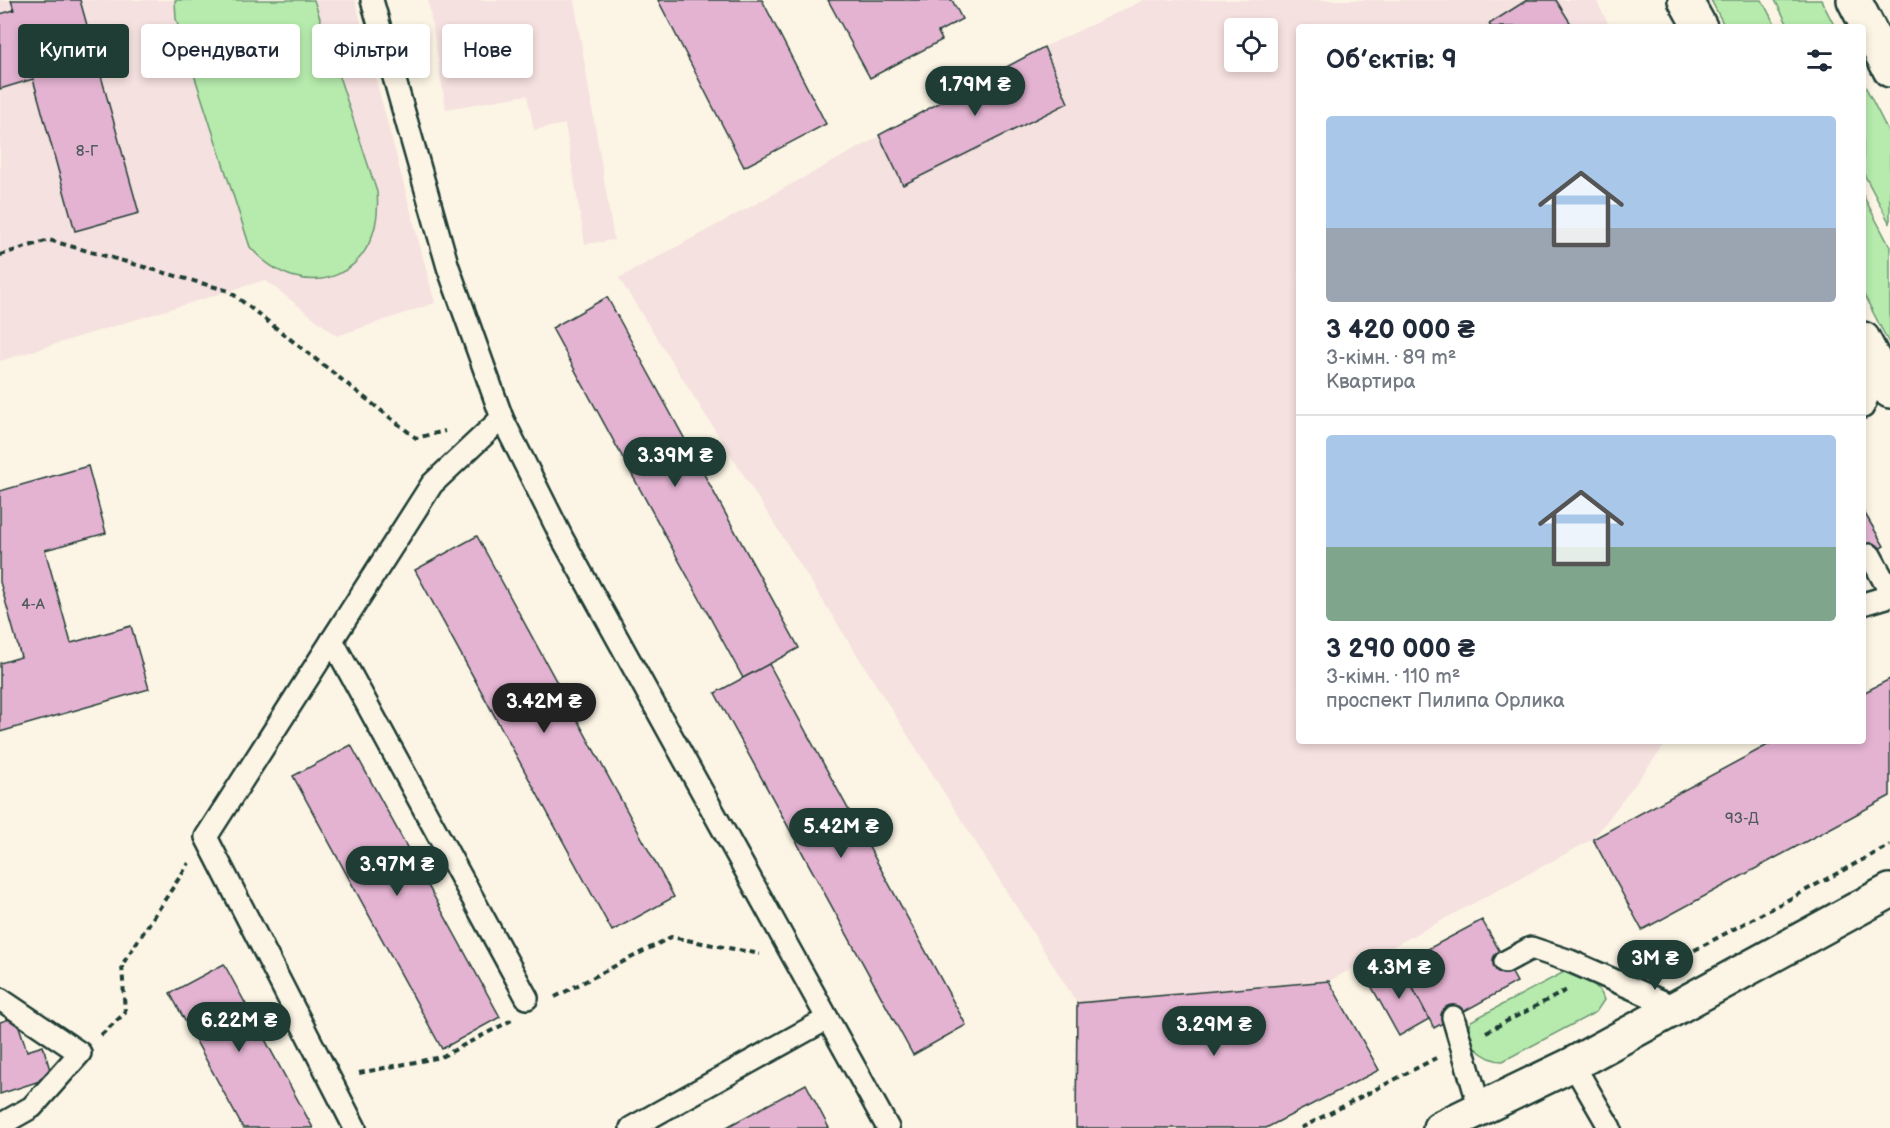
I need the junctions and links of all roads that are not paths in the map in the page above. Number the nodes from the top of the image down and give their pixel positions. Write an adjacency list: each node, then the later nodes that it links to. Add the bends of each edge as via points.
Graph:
1 (372, 0): 9 (lane, via 448,267)
2 (1685, 0): 4 (main road)
3 (1854, 0): 5 (main road)
4 (1698, 24)
5 (1890, 70)
6 (1866, 345): 7 (main road)
7 (1885, 380): 8 (lane)
8 (1866, 403)
9 (502, 418): 13 (lane, via 432,484); 20 (lane, via 562,538)
10 (1870, 555): 11 (lane)
11 (1890, 594): 12 (lane)
12 (1866, 603)
13 (332, 640): 17 (lane); 24 (lane, via 206,837)
14 (1890, 891): 18 (main road)
15 (1505, 962): 18 (lane, via 1531,948)
16 (0, 999): 23 (lane, via 80,1053 32,1107)
17 (523, 1007)
18 (1677, 1008): 21 (main road)
19 (1453, 1017): 22 (lane)
20 (827, 1019): 25 (lane); 26 (lane)
21 (1573, 1064): 22 (main road); 28 (lane)
22 (1480, 1109): 27 (main road)
23 (0, 1125)
24 (355, 1128)
25 (631, 1128)
26 (888, 1128)
27 (1440, 1128)
28 (1610, 1128)

